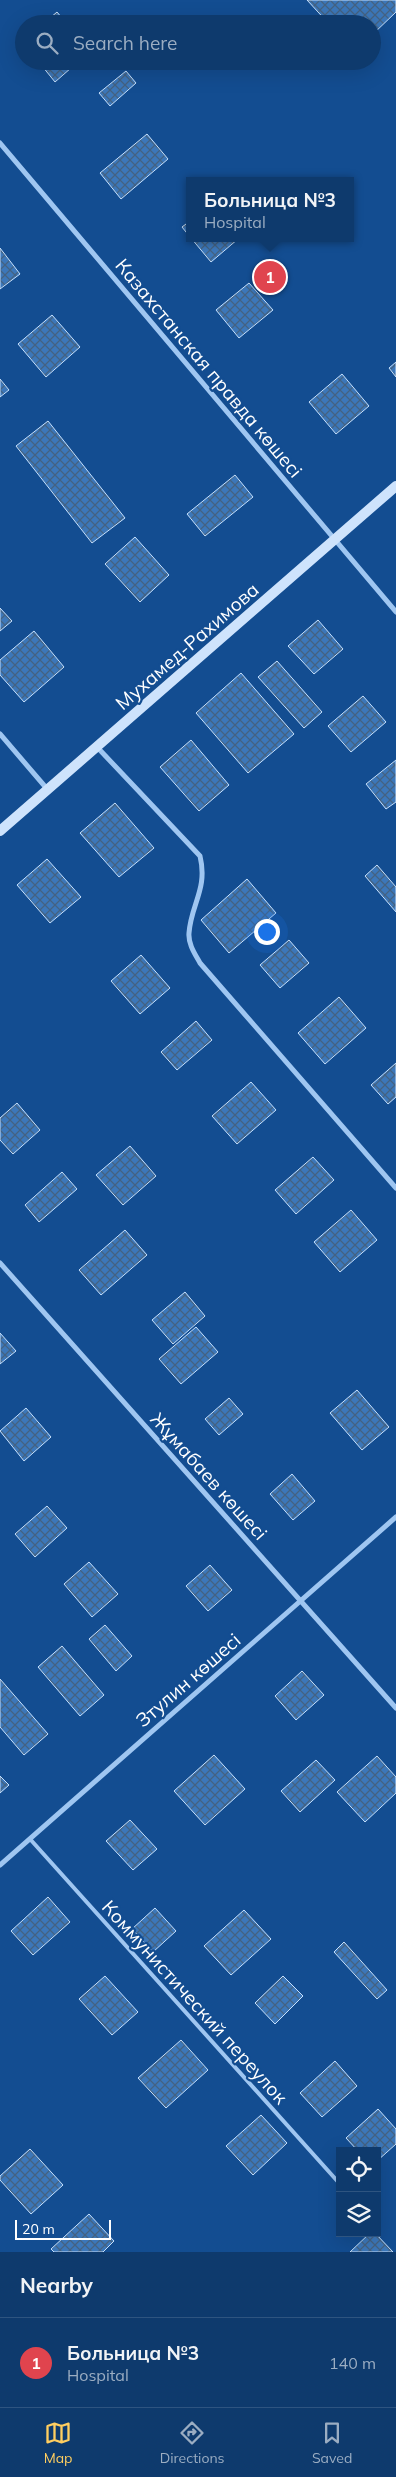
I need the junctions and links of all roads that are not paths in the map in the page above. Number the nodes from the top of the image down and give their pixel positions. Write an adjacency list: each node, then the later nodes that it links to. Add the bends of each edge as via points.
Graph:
1 (0, 143): 3 (street, Казахстанская правда көшесі)
2 (396, 486): 3 (street, Мухамед-Рахимова)
3 (334, 541): 4 (street, Казахстанская правда көшесі); 6 (street, Мухамед-Рахимова)
4 (396, 612)
5 (0, 734): 7 (street)
6 (97, 747): 7 (street, Мухамед-Рахимова); 9 (street, via 200,856 204,872 189,934 200,963)
7 (48, 790): 8 (street, Мухамед-Рахимова)
8 (0, 831)
9 (396, 1188)
10 (0, 1263): 12 (street, Жұмабаев көшесі)
11 (396, 1517): 12 (street, Зтулин көшесі)
12 (300, 1601): 13 (street, Жұмабаев көшесі); 14 (street, Зтулин көшесі)
13 (396, 1708)
14 (30, 1839): 15 (street, Зтулин көшесі); 16 (lane, Коммунистический переулок)
15 (0, 1865)
16 (336, 2180)

